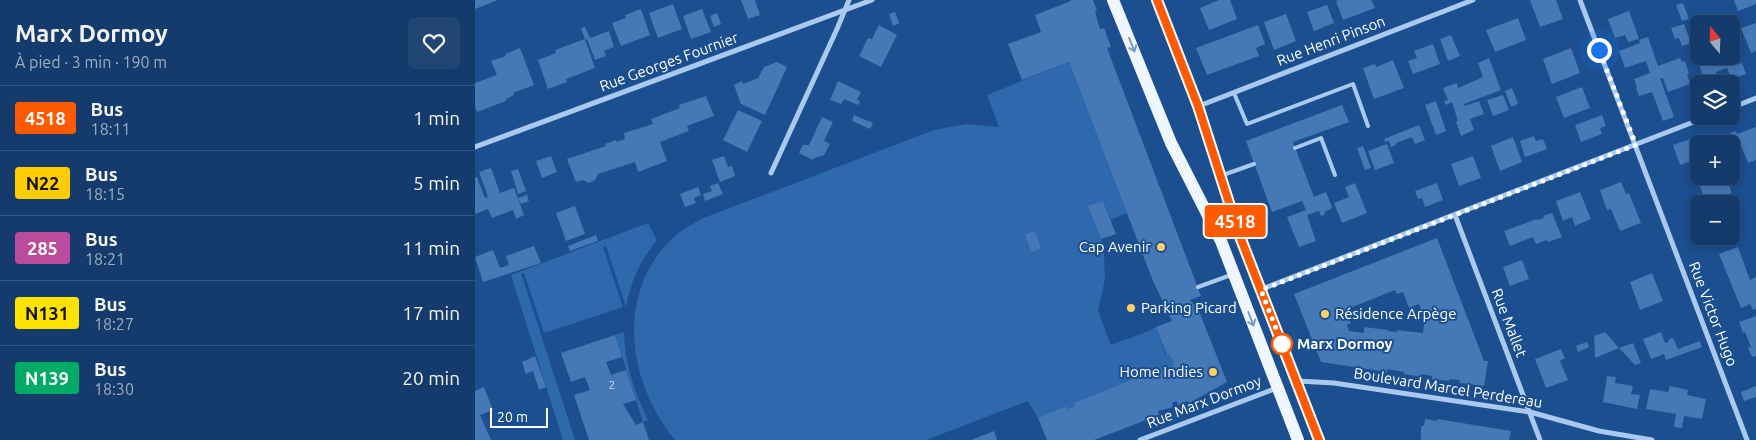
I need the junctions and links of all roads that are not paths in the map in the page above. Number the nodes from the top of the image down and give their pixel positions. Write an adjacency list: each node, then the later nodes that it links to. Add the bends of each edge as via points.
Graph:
1 (849, 0): 7 (street)
2 (872, 0): 7 (street, Rue Georges Fournier)
3 (1113, 0): 22 (main road, one-way to 22, via 1171,143 1221,241)
4 (1157, 0): 11 (main road)
5 (1473, 0): 8 (street, Rue Henri Pinson)
6 (1580, 0): 14 (street, Rue Victor Hugo)
7 (845, 10): 15 (street, Rue Georges Fournier); 18 (street)
8 (1234, 92): 11 (street, Rue Henri Pinson); 13 (lane, via 1247,124 1353,84)
9 (1756, 98): 10 (street)
10 (1740, 104)
11 (1198, 106): 20 (main road)
12 (1690, 124): 14 (street)
13 (1368, 126)
14 (1636, 145): 21 (street); 33 (street, Rue Victor Hugo)
15 (475, 147)
16 (1295, 148): 19 (lane, via 1321,138)
17 (1254, 164): 20 (lane)
18 (771, 173)
19 (1335, 175)
20 (1221, 176): 24 (main road)
21 (1455, 215): 24 (street); 27 (street, Rue Mallet)
22 (1233, 274): 23 (lane); 26 (main road, one-way to 26)
23 (1198, 288)
24 (1261, 290): 25 (main road)
25 (1297, 381): 27 (street, Boulevard Marcel Perdereau); 30 (main road)
26 (1277, 388): 28 (street, Rue Marx Dormoy); 29 (main road)
27 (1530, 412): 31 (street, Rue Mallet); 32 (street, Boulevard Marcel Perdereau, via 1599,431)
28 (1140, 440)
29 (1298, 440)
30 (1319, 440)
31 (1540, 440)
32 (1652, 440)
33 (1747, 440)

